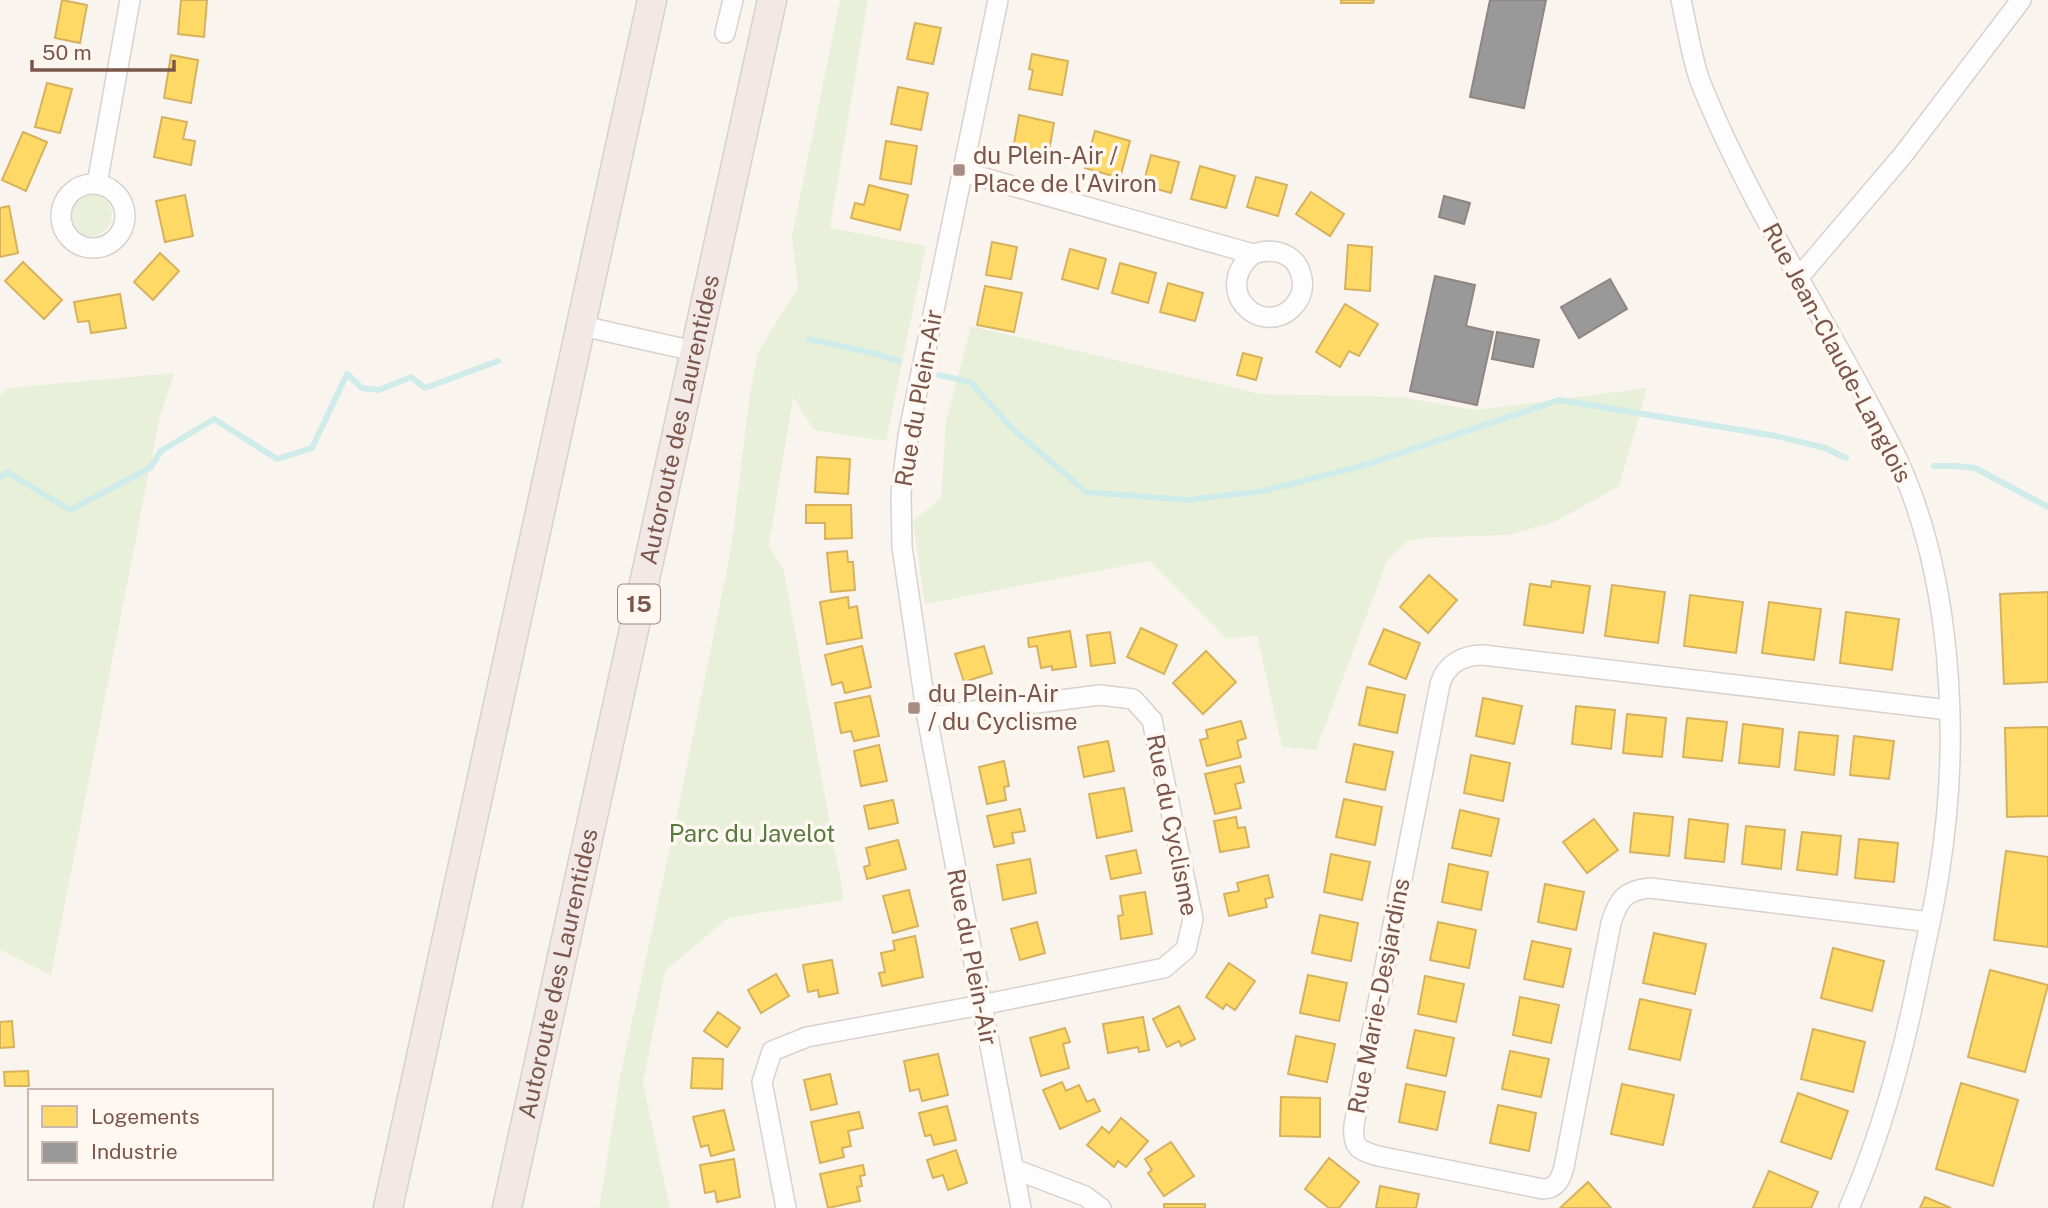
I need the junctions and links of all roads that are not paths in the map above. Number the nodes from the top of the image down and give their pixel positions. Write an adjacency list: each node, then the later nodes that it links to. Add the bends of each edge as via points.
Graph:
1 (130, 0): 10 (street)
2 (652, 0): 13 (highway)
3 (733, 0): 8 (street)
4 (772, 0): 14 (highway, Autoroute des Laurentides / 15)
5 (998, 0): 9 (street, Rue du Plein-Air)
6 (1681, 0): 12 (street, Rue Jean-Claude-Langlois, via 1699,78 1745,179)
7 (2021, 0): 12 (street, via 1903,155)
8 (725, 33)
9 (964, 172): 11 (street); 16 (street, Rue du Plein-Air, via 908,436 901,493 902,547)
10 (97, 184)
11 (1253, 254)
12 (1799, 277): 15 (street, Rue Jean-Claude-Langlois, via 1892,447 1919,512 1940,606)
13 (582, 327): 14 (street); 20 (highway)
14 (694, 351): 21 (highway, Autoroute des Laurentides / 15)
15 (1949, 710): 17 (street, Rue Jean-Claude-Langlois, via 1946,818); 17 (street, Rue Marie-Desjardins, via 1483,655 1452,665 1440,684 1354,1143 1378,1156 1543,1189 1556,1185 1564,1167 1611,923 1620,901 1637,889)
16 (927, 717): 18 (street, Rue du Plein-Air); 18 (street, Rue du Cyclisme, via 1100,695 1133,699 1152,720 1193,919 1186,949 1164,968)
17 (1930, 922): 25 (street, Rue Jean-Claude-Langlois, via 1894,1083)
18 (981, 1005): 19 (street, Rue du Plein-Air); 22 (street, Rue du Cyclisme, via 807,1037 772,1051 762,1082)
19 (1014, 1170): 23 (street, Rue du Plein-Air); 24 (street, via 1085,1196)
20 (388, 1208)
21 (507, 1208)
22 (786, 1208)
23 (1021, 1208)
24 (1101, 1208)
25 (1849, 1208)

